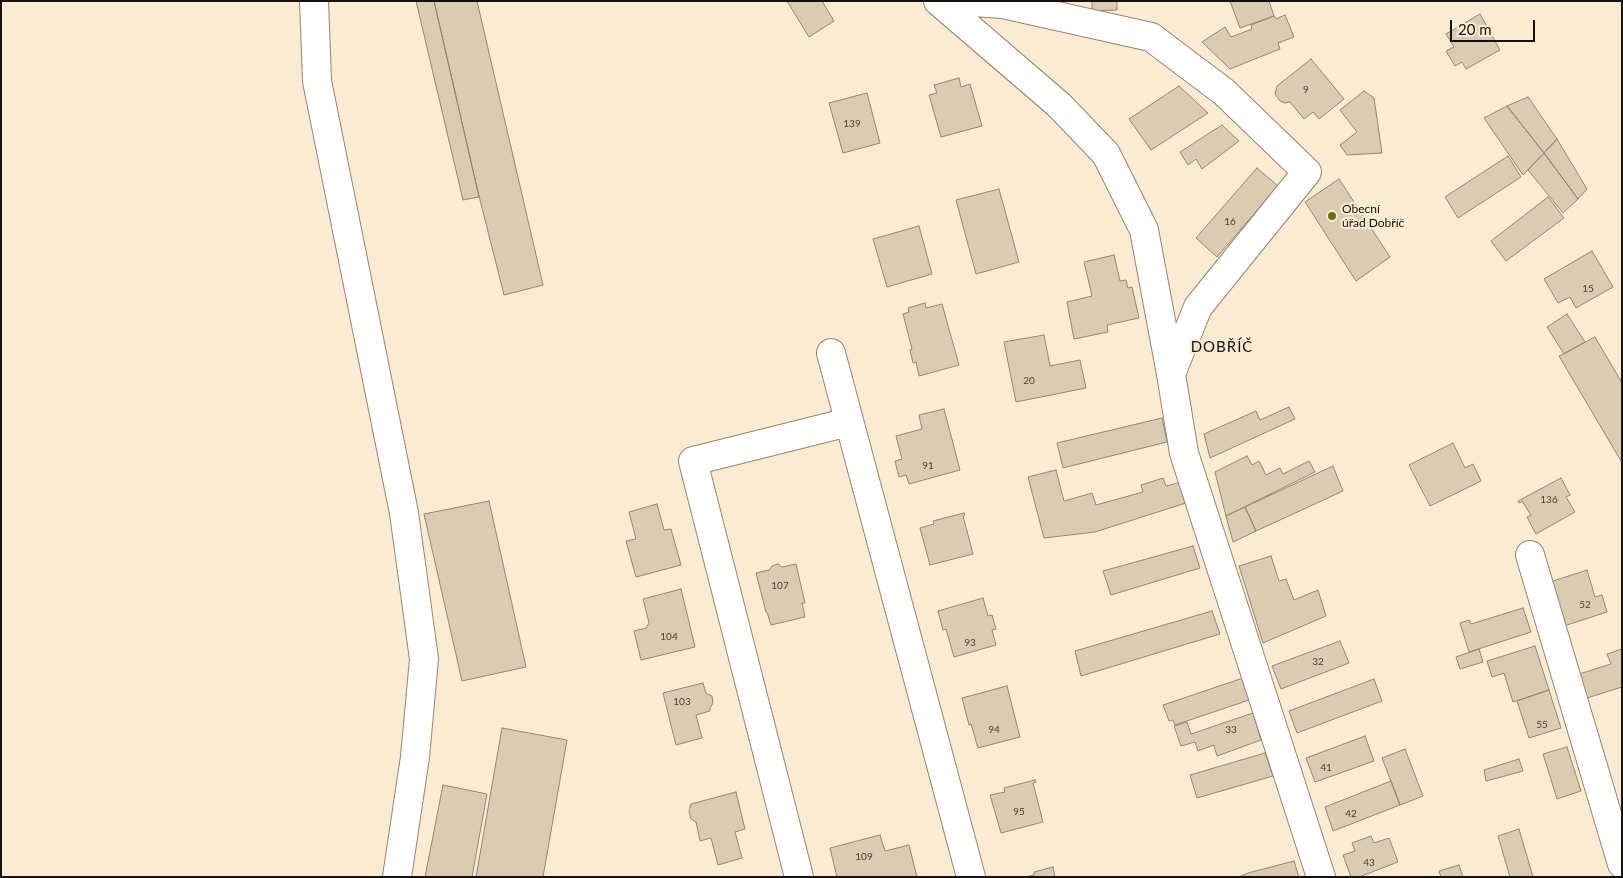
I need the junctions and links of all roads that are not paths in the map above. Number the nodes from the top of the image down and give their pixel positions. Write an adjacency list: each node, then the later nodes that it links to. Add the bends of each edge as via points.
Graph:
1 (314, 1): 9 (street, via 317,81 404,513 424,659 415,757)
2 (938, 1): 5 (street, via 1059,105 1106,154 1144,230)
3 (958, 1): 5 (street, via 1003,4 1151,37 1224,92 1307,172 1198,307)
4 (831, 353): 6 (street)
5 (1171, 374): 12 (street, via 1184,454)
6 (850, 422): 10 (street, via 693,461); 11 (street)
7 (1530, 555): 8 (street)
8 (1622, 864)
9 (397, 877)
10 (799, 877)
11 (971, 877)
12 (1321, 877)

